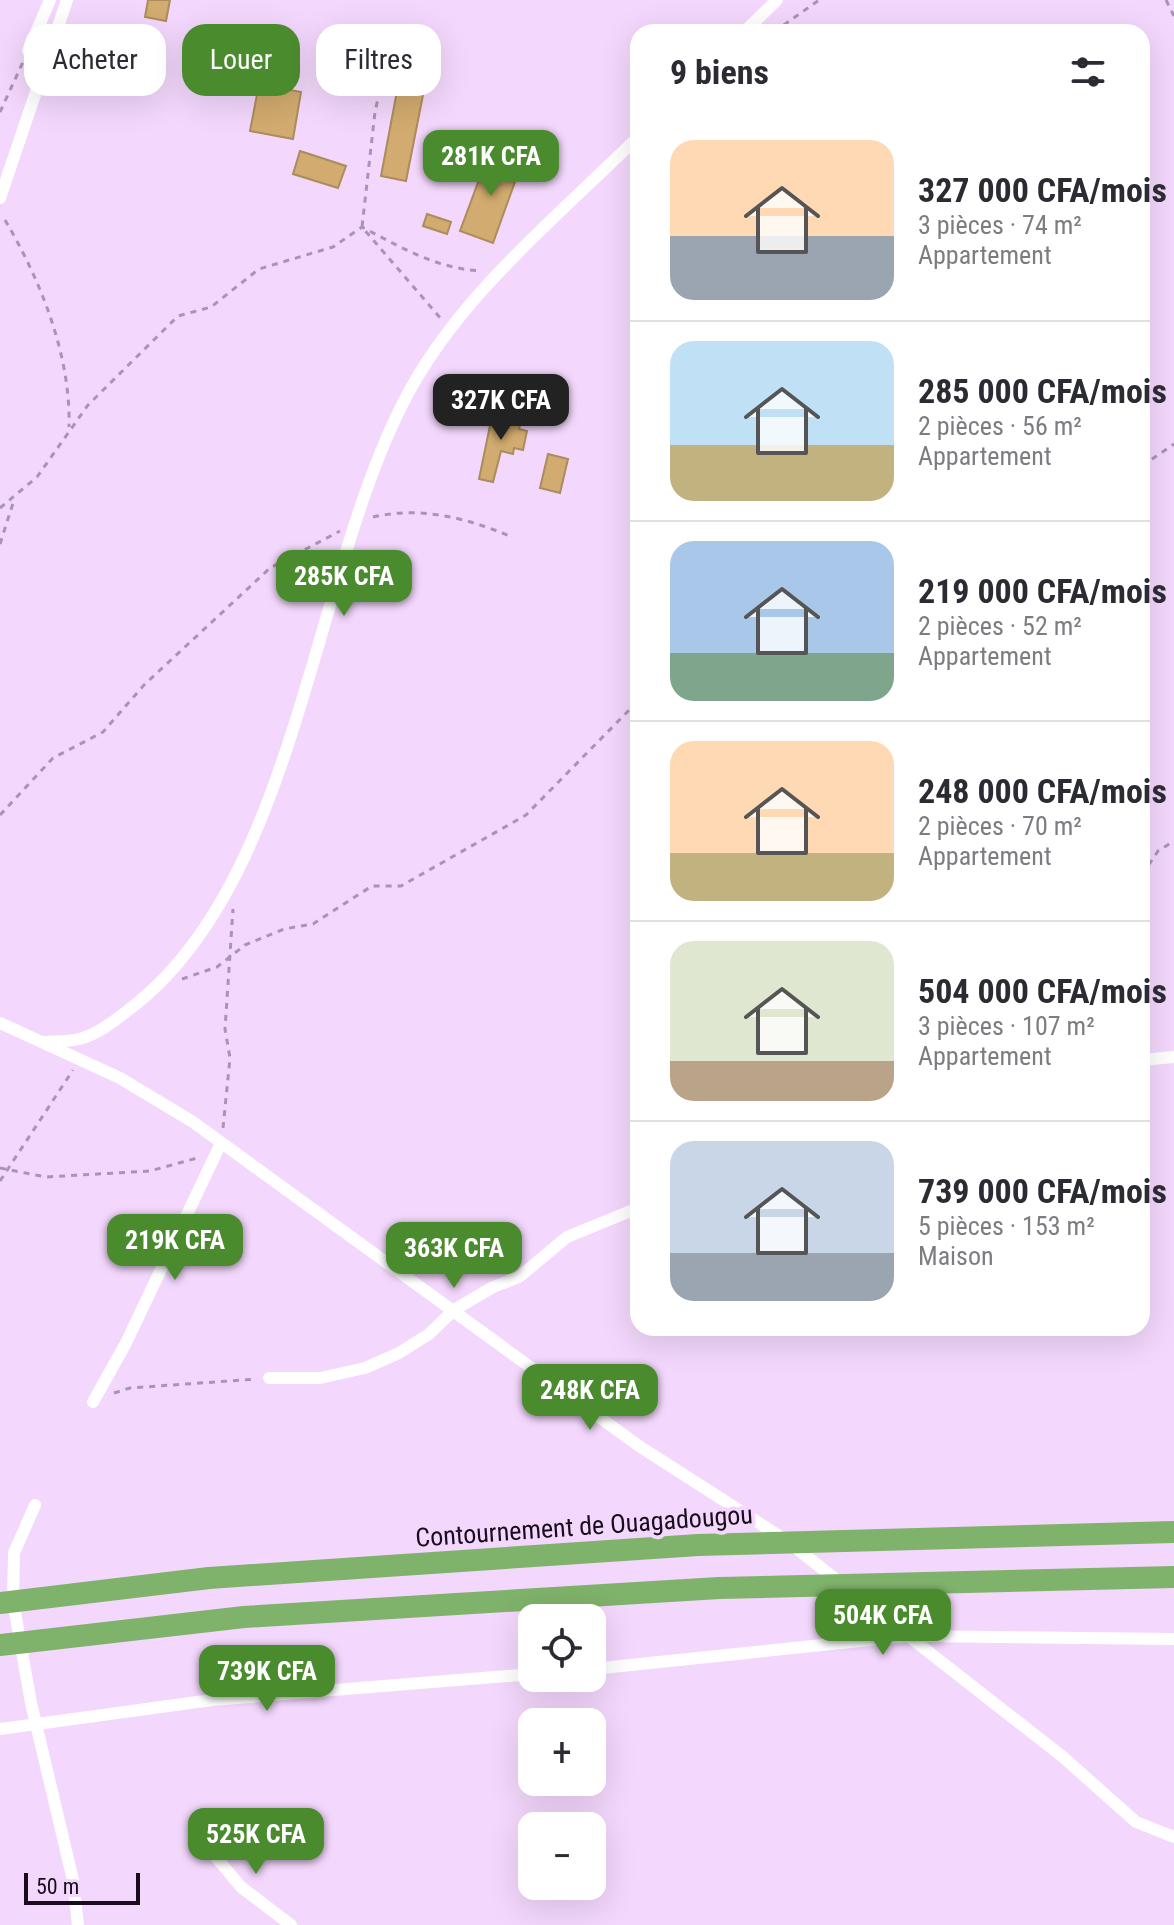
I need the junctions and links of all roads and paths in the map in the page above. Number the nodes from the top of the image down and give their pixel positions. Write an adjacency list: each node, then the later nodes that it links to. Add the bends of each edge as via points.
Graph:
1 (50, 0): 7 (street)
2 (67, 0): 14 (street)
3 (777, 0): 8 (street)
4 (819, 0): 9 (path)
5 (1166, 0): 6 (path)
6 (1174, 16)
7 (40, 24)
8 (752, 24)
9 (785, 24)
10 (24, 60): 12 (path)
11 (379, 96): 16 (path)
12 (0, 112)
13 (630, 145): 18 (street)
14 (0, 198)
15 (5, 220): 19 (path, via 33,268 70,392)
16 (362, 227): 17 (path, via 414,255 459,270); 18 (path); 19 (path, via 333,247 259,269 211,307 178,316)
17 (488, 272)
18 (449, 329): 24 (street, via 404,401 370,473)
19 (69, 428): 22 (path, via 37,477)
20 (1174, 444): 21 (path)
21 (1150, 460)
22 (16, 496): 23 (path); 26 (path)
23 (0, 508)
24 (354, 524): 25 (path, via 405,511 434,513); 28 (path, via 270,568 144,685 103,732 53,758); 33 (street, via 275,779 242,862 210,923)
25 (512, 537)
26 (0, 544)
27 (630, 709): 32 (path, via 526,815 401,886 372,886 313,924 284,929)
28 (0, 815)
29 (1174, 841): 30 (path)
30 (1150, 863)
31 (233, 906): 32 (path)
32 (228, 958): 33 (path, via 217,967); 39 (path, via 225,1029 230,1058)
33 (161, 986): 35 (street, via 81,1039)
34 (0, 1023): 35 (street)
35 (40, 1042): 38 (street)
36 (1174, 1057): 37 (street)
37 (1150, 1059)
38 (79, 1060): 39 (street, via 120,1078); 41 (path)
39 (221, 1143): 41 (path, via 191,1162 150,1171 46,1177); 44 (street); 46 (street)
40 (0, 1168): 41 (path)
41 (8, 1171): 42 (path)
42 (0, 1181)
43 (630, 1211): 44 (street, via 567,1237 519,1277)
44 (454, 1310): 45 (street, via 399,1353 365,1368 320,1378); 49 (street, via 639,1446)
45 (269, 1378): 46 (path, via 130,1388)
46 (93, 1402)
47 (35, 1505): 52 (street, via 14,1553)
48 (1174, 1532): 49 (highway, Contournement de Ouagadougou)
49 (787, 1541): 51 (street); 52 (highway, Contournement de Ouagadougou, via 209,1578)
50 (1174, 1577): 51 (highway)
51 (845, 1587): 53 (street); 55 (highway, via 719,1588 244,1617)
52 (6, 1602): 55 (street)
53 (909, 1636): 54 (street); 56 (street); 60 (street, via 1063,1757 1136,1822)
54 (1174, 1639)
55 (10, 1644): 58 (street)
56 (606, 1668)
57 (518, 1675): 58 (street, via 212,1700)
58 (38, 1724): 59 (street); 62 (street)
59 (0, 1729)
60 (1174, 1837)
61 (205, 1844): 63 (street, via 241,1887)
62 (78, 1925)
63 (291, 1925)

